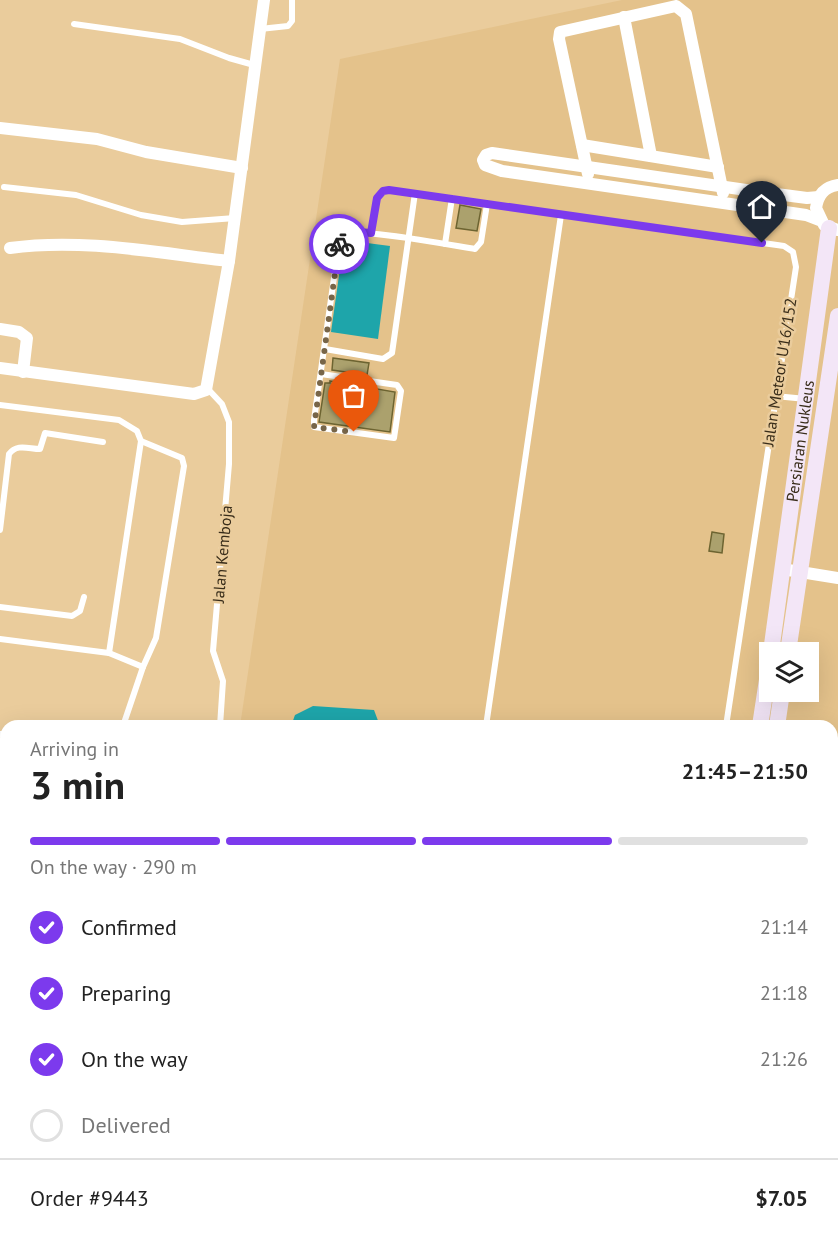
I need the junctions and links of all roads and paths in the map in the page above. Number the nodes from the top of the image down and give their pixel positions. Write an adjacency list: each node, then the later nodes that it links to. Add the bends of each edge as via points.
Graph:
1 (264, 0): 5 (street)
2 (292, 0): 5 (lane, via 292,21 288,26)
3 (624, 17): 8 (street, via 560,32); 9 (street); 11 (street, via 676,6 686,14)
4 (75, 24): 6 (lane, via 180,39)
5 (259, 29): 6 (street)
6 (254, 65): 12 (street)
7 (0, 128): 12 (street, via 97,139 146,152)
8 (582, 145): 9 (street); 10 (street)
9 (651, 156): 11 (street)
10 (586, 167): 13 (street); 13 (street, via 492,153 483,160 491,169); 16 (street)
11 (718, 167): 16 (street)
12 (242, 168): 23 (street)
13 (590, 184): 21 (street)
14 (838, 185): 18 (street, via 826,188)
15 (4, 187): 23 (lane, via 76,195 141,215 182,222)
16 (722, 187): 18 (street); 21 (street)
17 (415, 193): 19 (lane, Jalan Meteor U16/152); 25 (lane, Jalan Meteor U16/152, via 389,190 380,194); 26 (lane)
18 (819, 197): 24 (street, via 816,208)
19 (452, 198): 20 (lane, Jalan Meteor U16/152); 27 (lane)
20 (488, 204): 22 (lane, Jalan Meteor U16/152); 27 (lane, via 479,248)
21 (726, 204): 24 (street, via 806,215)
22 (561, 215): 37 (lane, Jalan Meteor U16/152, via 784,246 793,252 796,267); 57 (lane)
23 (235, 218): 29 (street)
24 (829, 226): 38 (street, Persiaran Nukleus)
25 (371, 233): 26 (lane); 32 (lane, via 345,231 340,235)
26 (408, 239): 27 (lane); 32 (lane, via 391,355 382,358)
27 (445, 244)
28 (10, 248): 29 (street, via 84,244)
29 (229, 261): 36 (street)
30 (838, 316): 44 (street, Persiaran Nukleus)
31 (0, 329): 34 (street, via 19,332 27,338)
32 (325, 350): 35 (lane)
33 (0, 368): 34 (street)
34 (23, 372): 36 (street, via 194,394)
35 (321, 374): 35 (lane, via 397,385 401,391 394,438 314,427)
36 (207, 388): 56 (lane, Jalan Kemboja, via 222,404 229,422 213,651 223,681)
37 (775, 396): 38 (lane); 58 (lane, Jalan Meteor U16/152)
38 (806, 400): 43 (street, Persiaran Nukleus)
39 (0, 405): 40 (lane, via 119,420 137,431)
40 (141, 441): 51 (lane); 52 (lane, via 182,458 184,466 156,638)
41 (103, 442): 42 (lane, via 45,433 40,448 12,450)
42 (0, 530)
43 (782, 569): 44 (street); 49 (street, Persiaran Nukleus)
44 (800, 572): 45 (street); 50 (street, Persiaran Nukleus)
45 (838, 578)
46 (84, 597): 47 (lane, via 80,611 72,616)
47 (0, 607)
48 (0, 639): 51 (lane)
49 (772, 642)
50 (790, 642)
51 (109, 653): 52 (lane)
52 (143, 667): 55 (lane)
53 (764, 702): 59 (street)
54 (781, 702): 60 (street)
55 (125, 720)
56 (220, 720)
57 (487, 720)
58 (727, 720)
59 (761, 720)
60 (778, 720)

